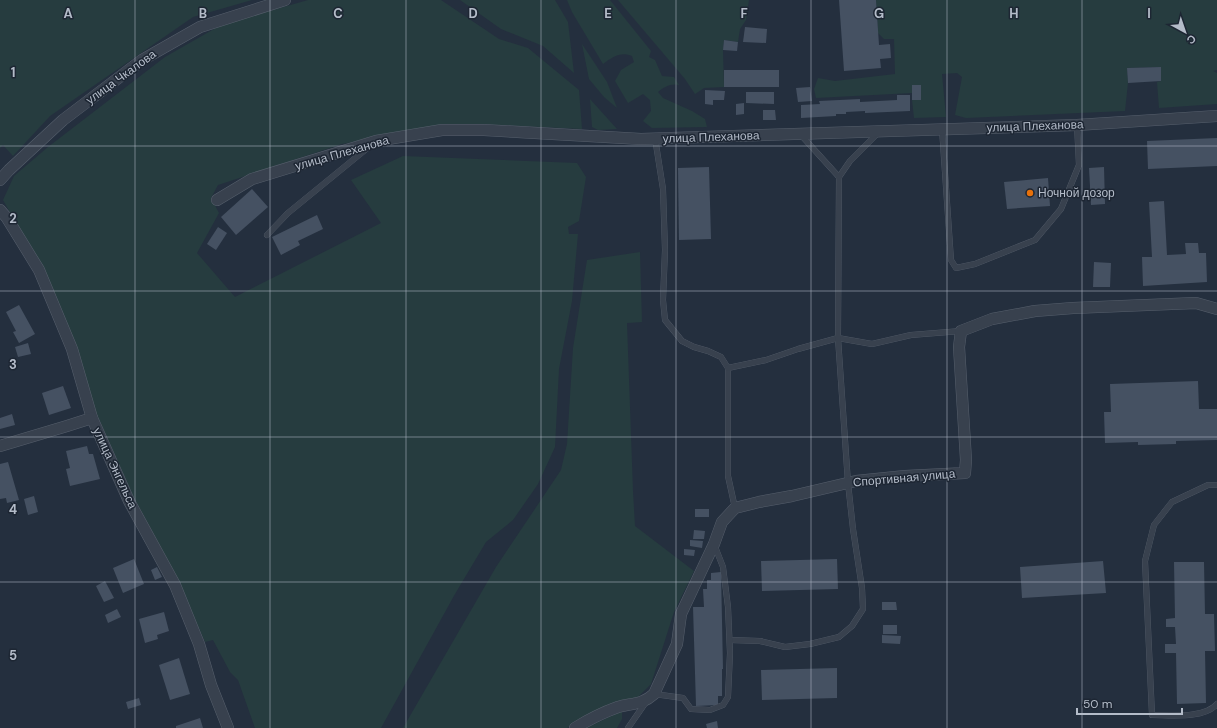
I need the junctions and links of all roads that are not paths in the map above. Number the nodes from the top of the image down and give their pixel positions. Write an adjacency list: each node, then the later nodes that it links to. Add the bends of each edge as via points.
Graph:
1 (285, 0): 10 (street, улица Чкалова, via 200,27 142,60 63,120)
2 (1217, 116): 3 (street, улица Плеханова)
3 (1077, 125): 4 (street, улица Плеханова); 4 (lane, via 1079,165 1057,214 1035,240 975,264 956,268 951,260)
4 (942, 129): 5 (street, улица Плеханова)
5 (880, 131): 6 (street, улица Плеханова); 9 (lane, via 850,161)
6 (800, 134): 7 (street, улица Плеханова); 9 (lane)
7 (656, 138): 8 (street, улица Плеханова, via 442,130); 17 (lane, via 663,189 665,320 682,341 721,357)
8 (376, 141): 11 (street, улица Плеханова, via 252,179); 13 (lane, via 288,213)
9 (839, 177): 16 (lane)
10 (0, 180)
11 (217, 200)
12 (0, 210): 18 (street, улица Энгельса, via 39,270 72,350)
13 (267, 235)
14 (1217, 309): 15 (street, via 1196,303 1058,309 992,319)
15 (961, 331): 16 (lane, via 911,335 872,344); 20 (street, Спортивная улица, via 959,347 965,473 905,476)
16 (838, 338): 17 (lane, via 766,360); 20 (lane)
17 (728, 368): 22 (lane, via 728,476)
18 (92, 418): 19 (street); 27 (street, улица Энгельса, via 129,500 175,585)
19 (0, 446)
20 (848, 483): 22 (street, Спортивная улица); 24 (lane, via 862,588 862,609 852,626 839,637 785,647 760,641)
21 (1217, 485): 26 (lane, via 1208,485 1172,502 1154,525 1145,561 1152,715 1193,715 1214,708)
22 (735, 508): 23 (street, via 722,522)
23 (714, 544): 24 (lane, via 723,567); 25 (street, via 681,614 677,644)
24 (730, 640): 25 (lane, via 728,697 723,705 710,710 691,709 683,698)
25 (650, 697): 28 (street, via 618,707); 29 (lane)
26 (1217, 704)
27 (228, 728)
28 (575, 728)
29 (628, 728)

